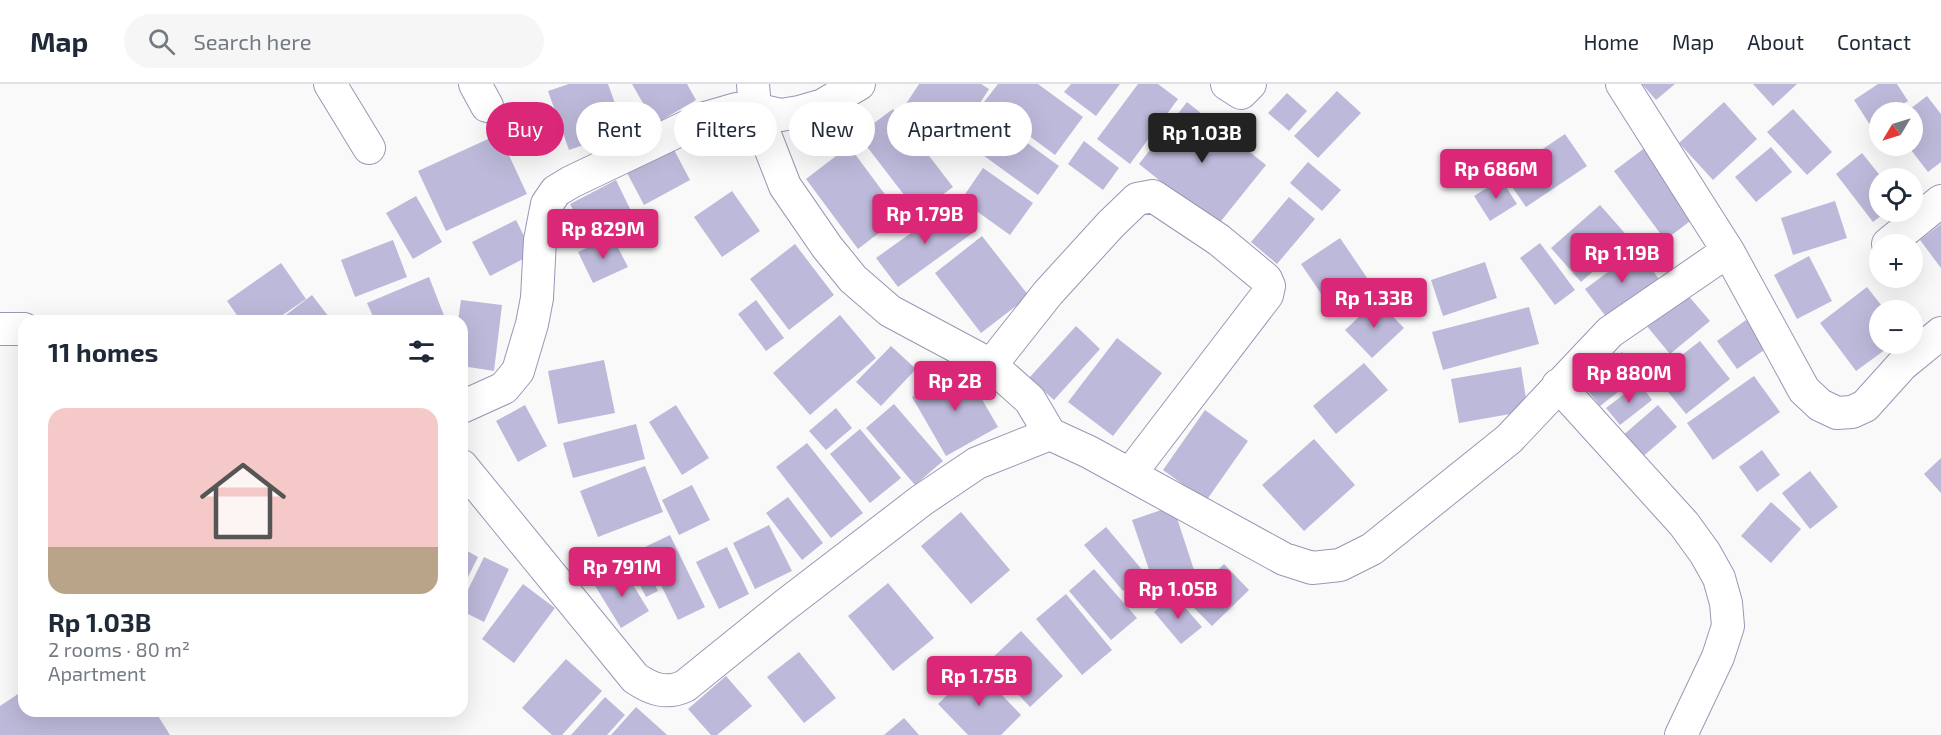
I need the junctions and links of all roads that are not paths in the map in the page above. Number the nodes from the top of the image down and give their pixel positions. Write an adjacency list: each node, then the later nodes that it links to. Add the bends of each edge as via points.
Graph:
1 (330, 84): 7 (street)
2 (859, 84): 6 (street, via 823,105 781,116)
3 (1227, 84): 4 (street, via 1241,93)
4 (1250, 84)
5 (1622, 84): 10 (street)
6 (754, 96): 14 (street, via 785,186 853,279 890,311); 16 (street, via 736,109 705,118 556,191 547,204 540,240 537,298 518,370 504,388)
7 (369, 148)
8 (1941, 201): 9 (street)
9 (1901, 234)
10 (1728, 251): 13 (street, via 1804,390 1820,405 1837,413 1865,406 1902,365); 15 (street, via 1610,332)
11 (0, 329): 12 (street)
12 (18, 329)
13 (1941, 333)
14 (991, 365): 17 (street, via 1030,400); 19 (street, via 1048,293 1137,199 1153,196 1219,240 1266,279 1268,295)
15 (1558, 386): 19 (street, via 1509,440 1372,549 1340,565 1312,568 1284,559); 20 (street, via 1684,524 1719,578 1728,626 1718,657)
16 (468, 404)
17 (1050, 434): 18 (street, via 977,463 922,500 675,690 651,689 635,678); 19 (street)
18 (468, 473)
19 (1130, 474)
20 (1681, 735)

